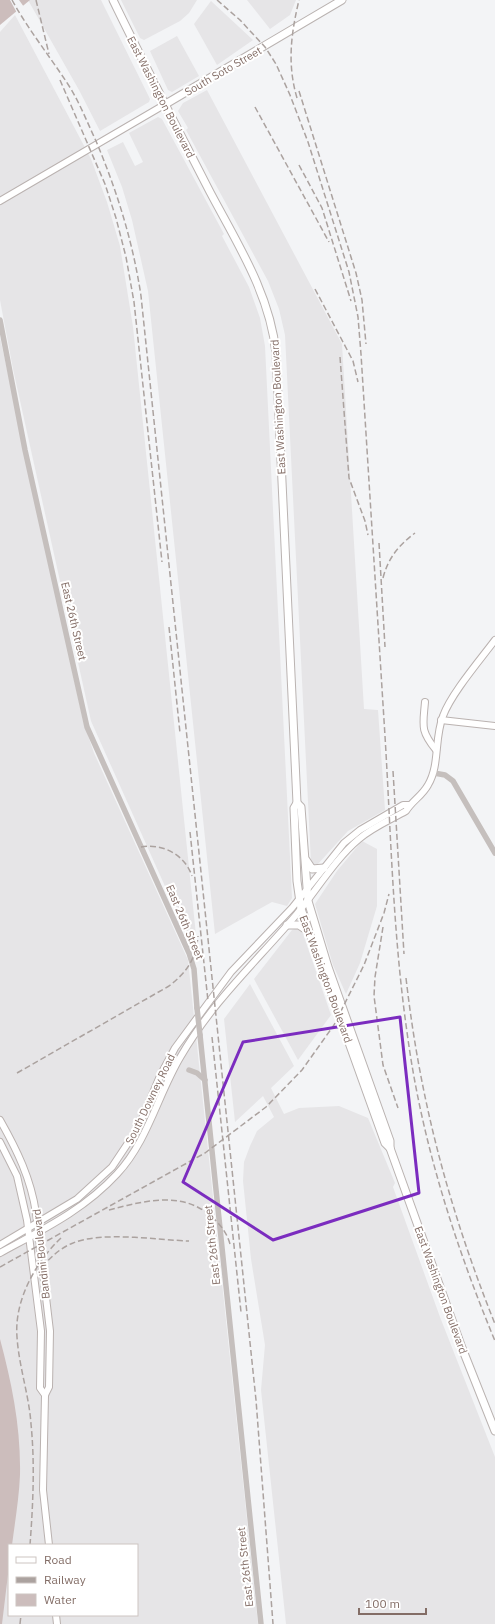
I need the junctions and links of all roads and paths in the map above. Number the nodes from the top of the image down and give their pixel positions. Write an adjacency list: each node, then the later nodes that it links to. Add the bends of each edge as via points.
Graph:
1 (113, 0): 3 (main road, East Washington Boulevard)
2 (342, 0): 3 (main road, South Soto Street)
3 (164, 105): 4 (main road, South Soto Street); 12 (main road, East Washington Boulevard, via 260,290 273,329)
4 (0, 201)
5 (0, 320): 24 (street, East 26th Street, bridge, via 25,450 87,727 189,953 194,969)
6 (495, 640): 8 (main road, via 446,708)
7 (425, 702): 10 (main road, via 425,736)
8 (441, 720): 9 (main road); 10 (main road)
9 (495, 726)
10 (436, 750): 11 (main road)
11 (434, 773): 13 (main road, South Downey Road, via 423,793); 14 (street, via 444,775 453,781)
12 (297, 803): 15 (main road, East Washington Boulevard, via 301,807); 18 (main road, East Washington Boulevard, via 294,808)
13 (409, 805): 16 (main road, South Downey Road, via 403,805 355,834 344,843); 19 (main road, South Downey Road, via 406,811 358,839)
14 (495, 853)
15 (304, 854): 16 (main road, via 312,869); 17 (main road, East Washington Boulevard)
16 (324, 868): 17 (main road, South Downey Road)
17 (307, 890): 18 (main road, South Downey Road); 19 (main road, East Washington Boulevard)
18 (299, 899): 20 (main road, East Washington Boulevard); 28 (main road, South Downey Road, via 231,972 191,1025 167,1062 138,1128 117,1161 77,1199)
19 (308, 901): 20 (main road, South Downey Road); 27 (main road, East Washington Boulevard, via 328,967 390,1141)
20 (301, 909): 21 (main road, South Downey Road); 22 (main road, East Washington Boulevard)
21 (287, 925): 22 (main road, via 299,925); 30 (main road, South Downey Road, via 231,985 190,1040 137,1147 121,1169 90,1200)
22 (308, 931): 27 (main road, East Washington Boulevard, via 385,1143)
23 (188, 1070): 24 (street)
24 (206, 1080): 39 (street, East 26th Street)
25 (0, 1120): 28 (main road, Bandini Boulevard, via 20,1156 27,1175 33,1193)
26 (0, 1142): 29 (main road, Bandini Boulevard, via 20,1186)
27 (390, 1148): 37 (main road, East Washington Boulevard, via 462,1348)
28 (37, 1223): 29 (main road, South Downey Road); 30 (main road, Bandini Boulevard)
29 (28, 1228): 31 (main road, Bandini Boulevard); 32 (main road, South Downey Road)
30 (38, 1232): 31 (main road, South Downey Road); 36 (main road, Bandini Boulevard, via 50,1331 49,1387)
31 (29, 1237): 33 (main road, South Downey Road); 34 (main road, Bandini Boulevard)
32 (0, 1245)
33 (13, 1246): 34 (main road, via 21,1245); 35 (main road, South Downey Road)
34 (31, 1250): 36 (main road, Bandini Boulevard, via 41,1331 40,1388)
35 (0, 1254)
36 (44, 1395): 38 (main road, Bandini Boulevard, via 43,1490)
37 (495, 1431)
38 (49, 1544)
39 (261, 1624)

